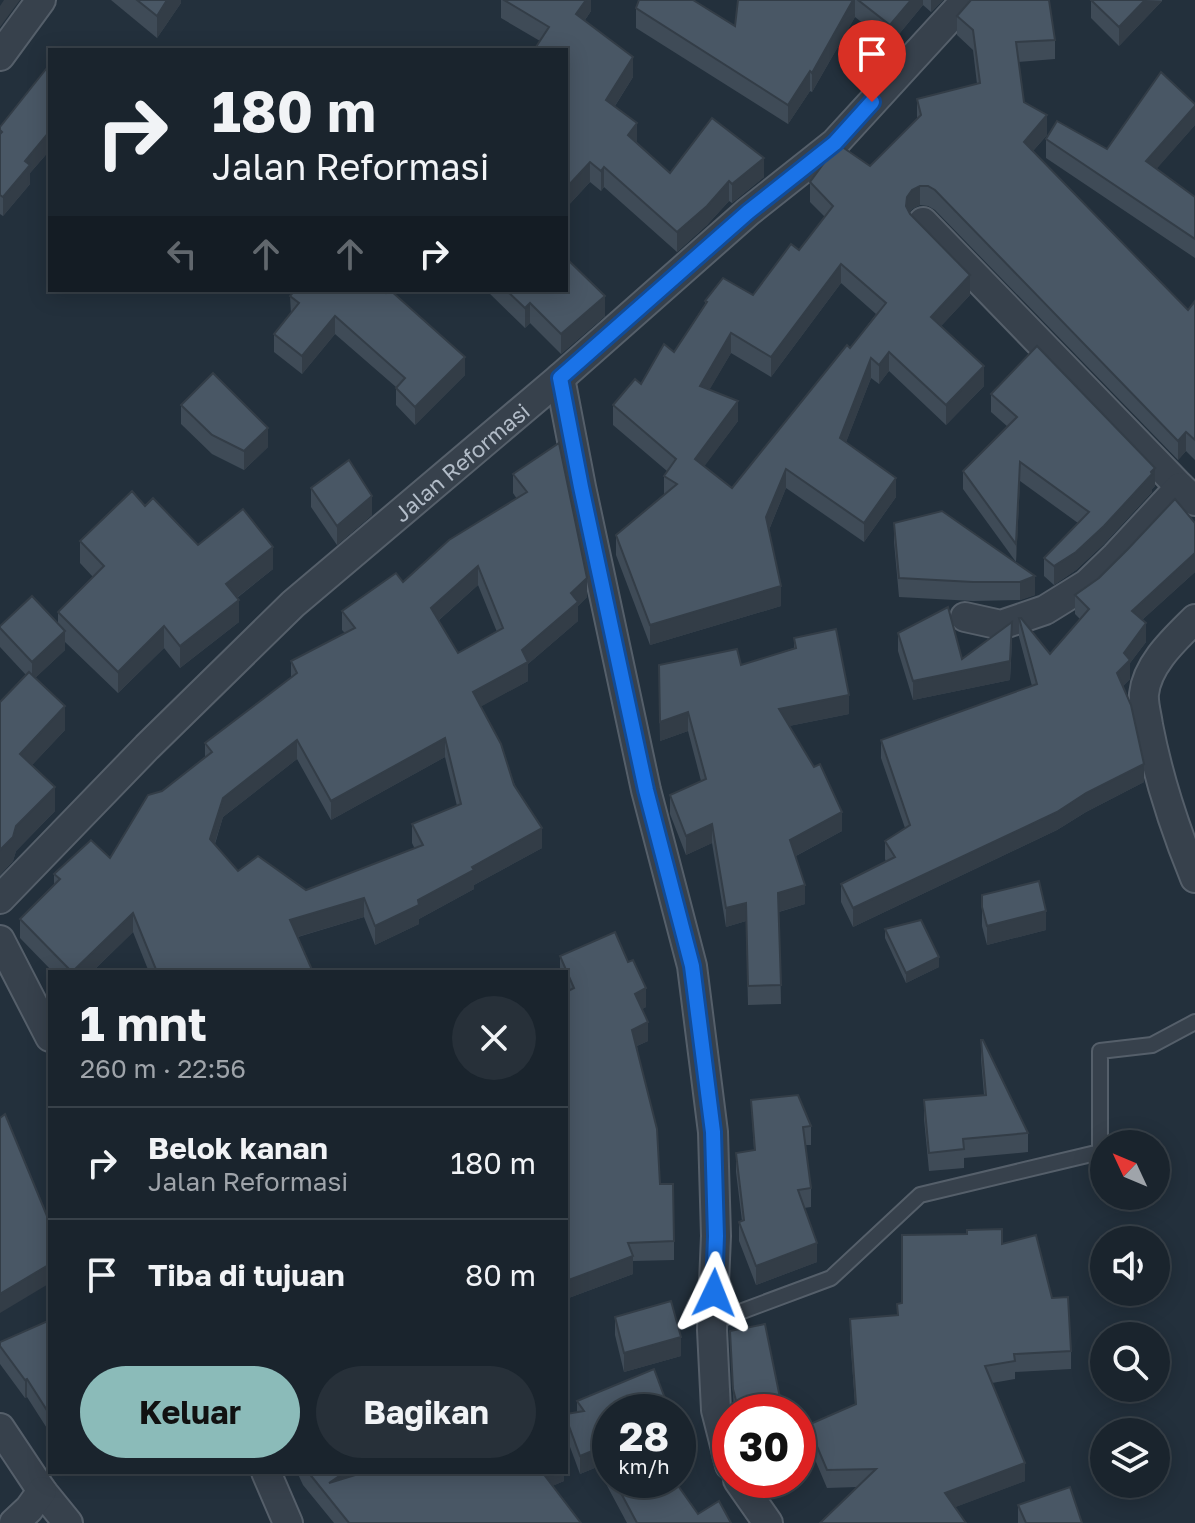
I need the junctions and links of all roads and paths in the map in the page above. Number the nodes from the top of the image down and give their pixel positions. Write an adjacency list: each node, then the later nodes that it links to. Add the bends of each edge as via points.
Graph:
1 (41, 0): 3 (street)
2 (966, 0): 5 (street, Jalan Reformasi, via 835,143 748,212)
3 (0, 56)
4 (923, 222): 6 (street)
5 (560, 378): 10 (street, Jalan Reformasi, via 293,604); 14 (street, via 646,790 692,966 713,1132)
6 (1188, 494): 7 (street, via 1087,584 1045,610 1001,625)
7 (965, 617)
8 (1195, 619): 9 (street, via 1152,669 1143,695 1152,747)
9 (1195, 878)
10 (0, 899)
11 (0, 940): 13 (street)
12 (1195, 1022): 14 (lane, via 1152,1045 1100,1051 1100,1152 920,1195 831,1278)
13 (48, 1033)
14 (713, 1322): 15 (street)
15 (715, 1394)
16 (0, 1428): 18 (street)
17 (267, 1474): 22 (street)
18 (42, 1491): 20 (street); 21 (street)
19 (751, 1498): 23 (street)
20 (14, 1523)
21 (68, 1523)
22 (288, 1523)
23 (768, 1523)

